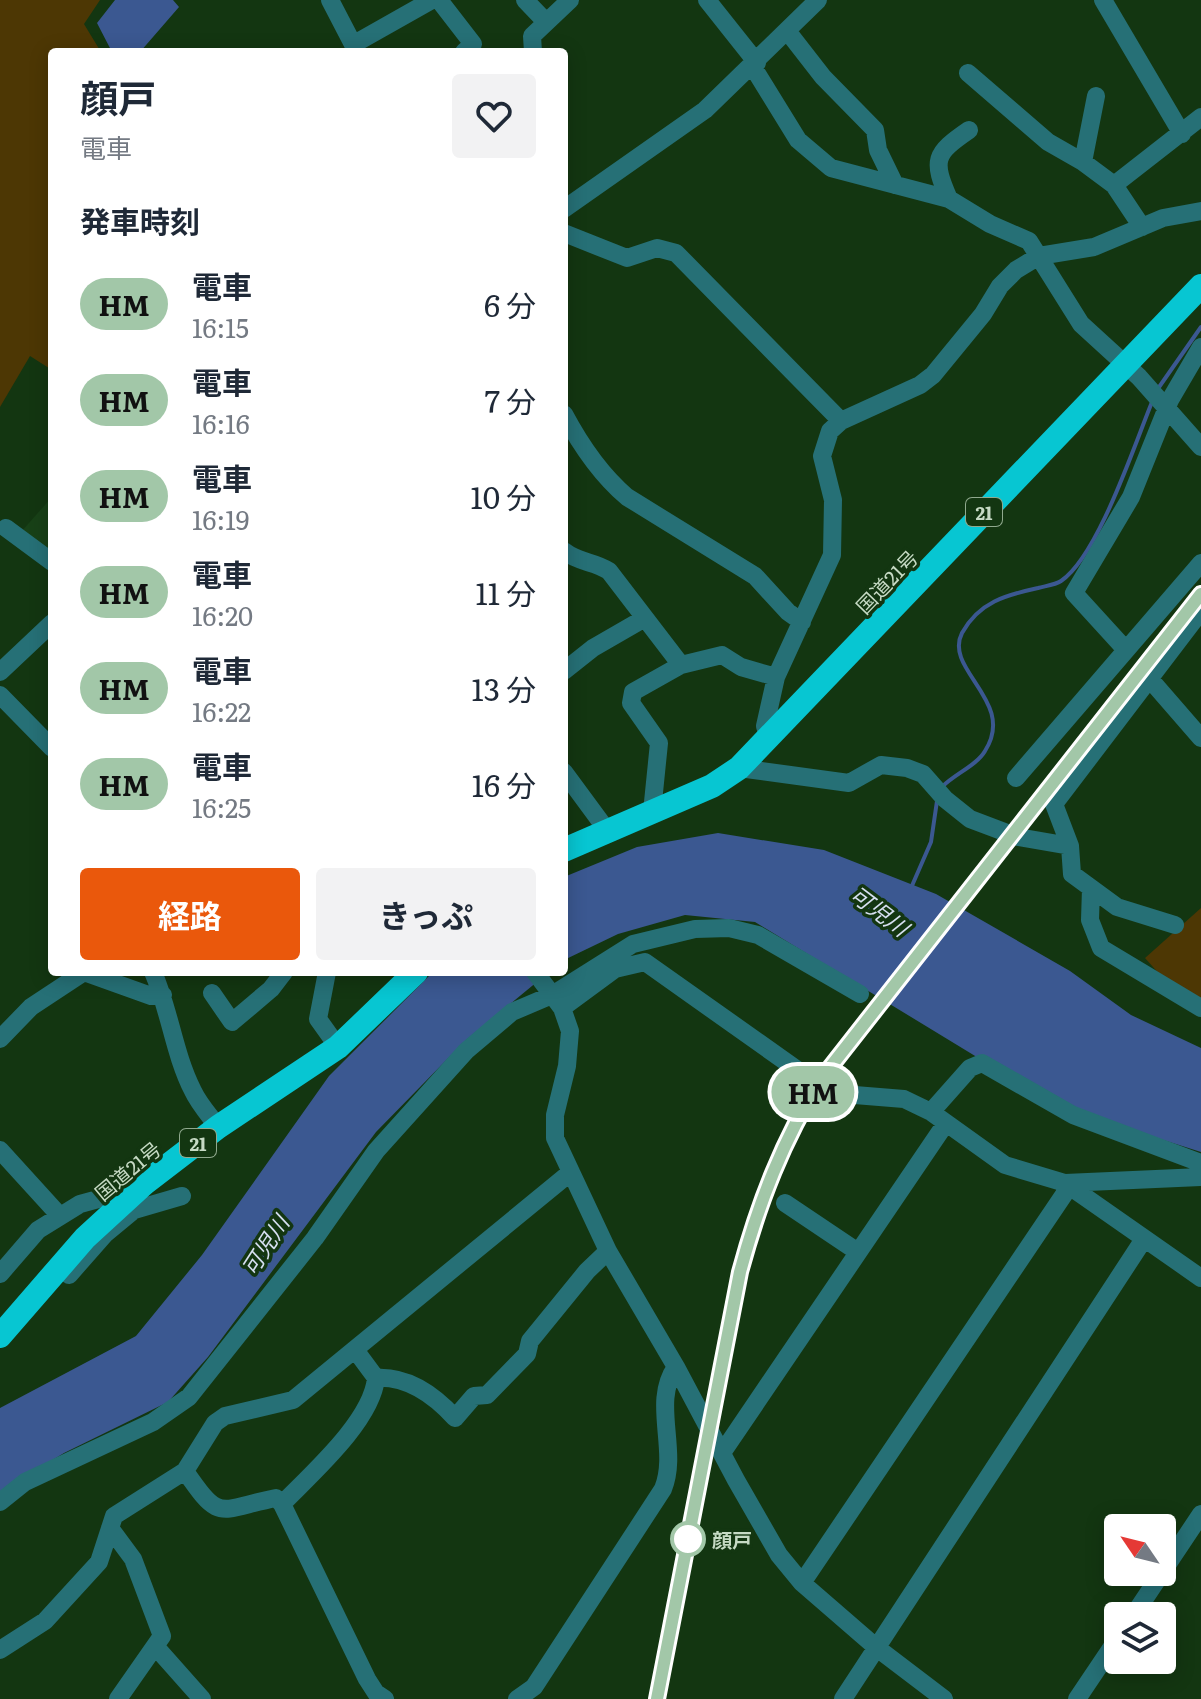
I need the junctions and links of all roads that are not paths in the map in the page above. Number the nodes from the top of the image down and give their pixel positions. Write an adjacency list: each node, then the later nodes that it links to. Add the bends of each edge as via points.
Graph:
1 (330, 0): 11 (street)
2 (432, 0): 11 (street)
3 (439, 0): 12 (street, via 473,44)
4 (525, 0): 9 (street)
5 (570, 0): 9 (street)
6 (707, 0): 14 (street)
7 (818, 0): 10 (street)
8 (1103, 0): 19 (street)
9 (546, 22): 13 (street, via 532,36)
10 (788, 32): 14 (street); 21 (street, via 875,130 878,150)
11 (356, 48)
12 (468, 48)
13 (533, 48)
14 (755, 65): 21 (street, via 809,151 831,168); 24 (street, via 694,119)
15 (968, 73): 20 (street, via 1048,142)
16 (1096, 96): 20 (street)
17 (1201, 117): 19 (street)
18 (969, 130): 23 (street, via 944,147 938,161 937,172)
19 (1182, 134): 22 (street)
20 (1083, 162): 22 (street)
21 (895, 185): 23 (street)
22 (1114, 185): 26 (street)
23 (949, 199): 28 (street, via 990,224 1019,234)
24 (568, 206)
25 (1201, 211): 26 (street)
26 (1142, 227): 28 (street, via 1094,247)
27 (568, 235): 33 (street, via 614,256 627,258 657,248 676,253)
28 (1039, 256): 31 (street, via 1081,324); 33 (street, via 1000,286 933,375)
29 (1201, 286): 31 (highway, 国道21号 / 21)
30 (1201, 347): 32 (street)
31 (1126, 363): 32 (street); 52 (highway, 国道21号 / 21)
32 (1168, 411): 35 (street); 44 (street, via 1131,497 1074,593)
33 (841, 421): 42 (street, via 830,431 822,456 833,500 832,555)
34 (568, 422): 42 (street, via 609,482 755,576)
35 (1201, 447)
36 (6, 528): 38 (street)
37 (568, 554): 41 (street, via 609,571)
38 (48, 559)
39 (1201, 563): 44 (street)
40 (1201, 611): 49 (street)
41 (645, 618): 45 (street); 46 (street)
42 (802, 622): 48 (street)
43 (48, 627): 47 (street)
44 (1126, 650): 56 (street)
45 (681, 665): 48 (street, via 722,655); 57 (street, via 633,692 631,703 659,743)
46 (568, 668)
47 (0, 672)
48 (776, 677): 52 (street, via 765,726)
49 (1148, 677): 51 (street); 59 (street, via 1054,804)
50 (0, 695): 53 (street)
51 (1201, 738)
52 (769, 739): 54 (highway, 国道21号 / 21)
53 (48, 744)
54 (739, 768): 57 (highway, 国道21号 / 21); 59 (street, via 849,783 881,765 907,768 923,774 970,819 1018,837)
55 (568, 777): 58 (street)
56 (1016, 778)
57 (658, 809): 58 (highway, 国道21号 / 21)
58 (606, 829): 60 (highway, 国道21号 / 21)
59 (1070, 846): 61 (street, via 1072,874)
60 (568, 848)
61 (1091, 888): 62 (street, via 1117,907); 74 (street, via 1090,920 1101,948)
62 (1175, 925)
63 (78, 976): 75 (street, via 31,1007)
64 (95, 976): 72 (street, via 151,996)
65 (155, 976): 72 (street)
66 (281, 976): 70 (street, via 232,1022)
67 (326, 976): 76 (street, via 318,1019)
68 (412, 976): 76 (highway, 国道21号 / 21)
69 (538, 976): 73 (street)
70 (212, 993)
71 (860, 994): 73 (street, via 758,935 729,928 670,933 633,944)
72 (163, 995): 78 (street, via 183,1069)
73 (557, 1002): 77 (street, via 615,969 645,962 830,1093 904,1099); 81 (street, via 570,1031 555,1138); 101 (street, via 520,1008 498,1022 416,1104 189,1397 153,1422 25,1482)
74 (1201, 1008)
75 (0, 1039)
76 (338, 1047): 78 (highway, 国道21号 / 21)
77 (939, 1117): 80 (street, via 970,1068 982,1063 1073,1115); 84 (street, via 1005,1165); 91 (street)
78 (218, 1127): 83 (highway, 国道21号 / 21)
79 (0, 1150): 88 (street)
80 (1201, 1163)
81 (571, 1172): 90 (street); 96 (street, via 388,1319)
82 (1201, 1177): 84 (street)
83 (145, 1183): 87 (highway, 国道21号 / 21); 88 (street, via 137,1177)
84 (1065, 1183): 89 (street); 105 (street, via 1065,1193)
85 (182, 1196): 87 (street)
86 (785, 1203): 91 (street)
87 (129, 1206): 93 (street); 95 (highway, 国道21号 / 21, via 85,1238)
88 (60, 1216): 92 (street, via 38,1230)
89 (1144, 1239): 94 (street); 108 (street)
90 (608, 1251): 97 (street); 98 (street, via 530,1341 527,1354 487,1395 474,1396 455,1418 411,1383)
91 (858, 1252): 99 (street)
92 (0, 1274)
93 (69, 1275)
94 (1201, 1278)
95 (0, 1336)
96 (356, 1351): 98 (street); 100 (street, via 293,1400 215,1423)
97 (676, 1367): 99 (street); 114 (street, via 667,1380 669,1460 663,1489 534,1687)
98 (376, 1378): 102 (street, via 375,1389 343,1440)
99 (722, 1453): 105 (street, via 779,1555)
100 (185, 1471): 102 (street, via 218,1510 276,1498); 104 (street, via 114,1516)
101 (0, 1502)
102 (282, 1504): 111 (street)
103 (1201, 1514): 106 (street)
104 (110, 1528): 107 (street, via 133,1559 148,1597 162,1636); 109 (street, via 99,1562 45,1621)
105 (802, 1583): 108 (street)
106 (1142, 1602)
107 (155, 1646): 112 (street); 113 (street)
108 (877, 1648): 115 (street); 116 (street)
109 (0, 1650)
110 (1104, 1659): 117 (street)
111 (377, 1697)
112 (118, 1699)
113 (202, 1699)
114 (517, 1699)
115 (843, 1699)
116 (944, 1699)
117 (1077, 1699)

